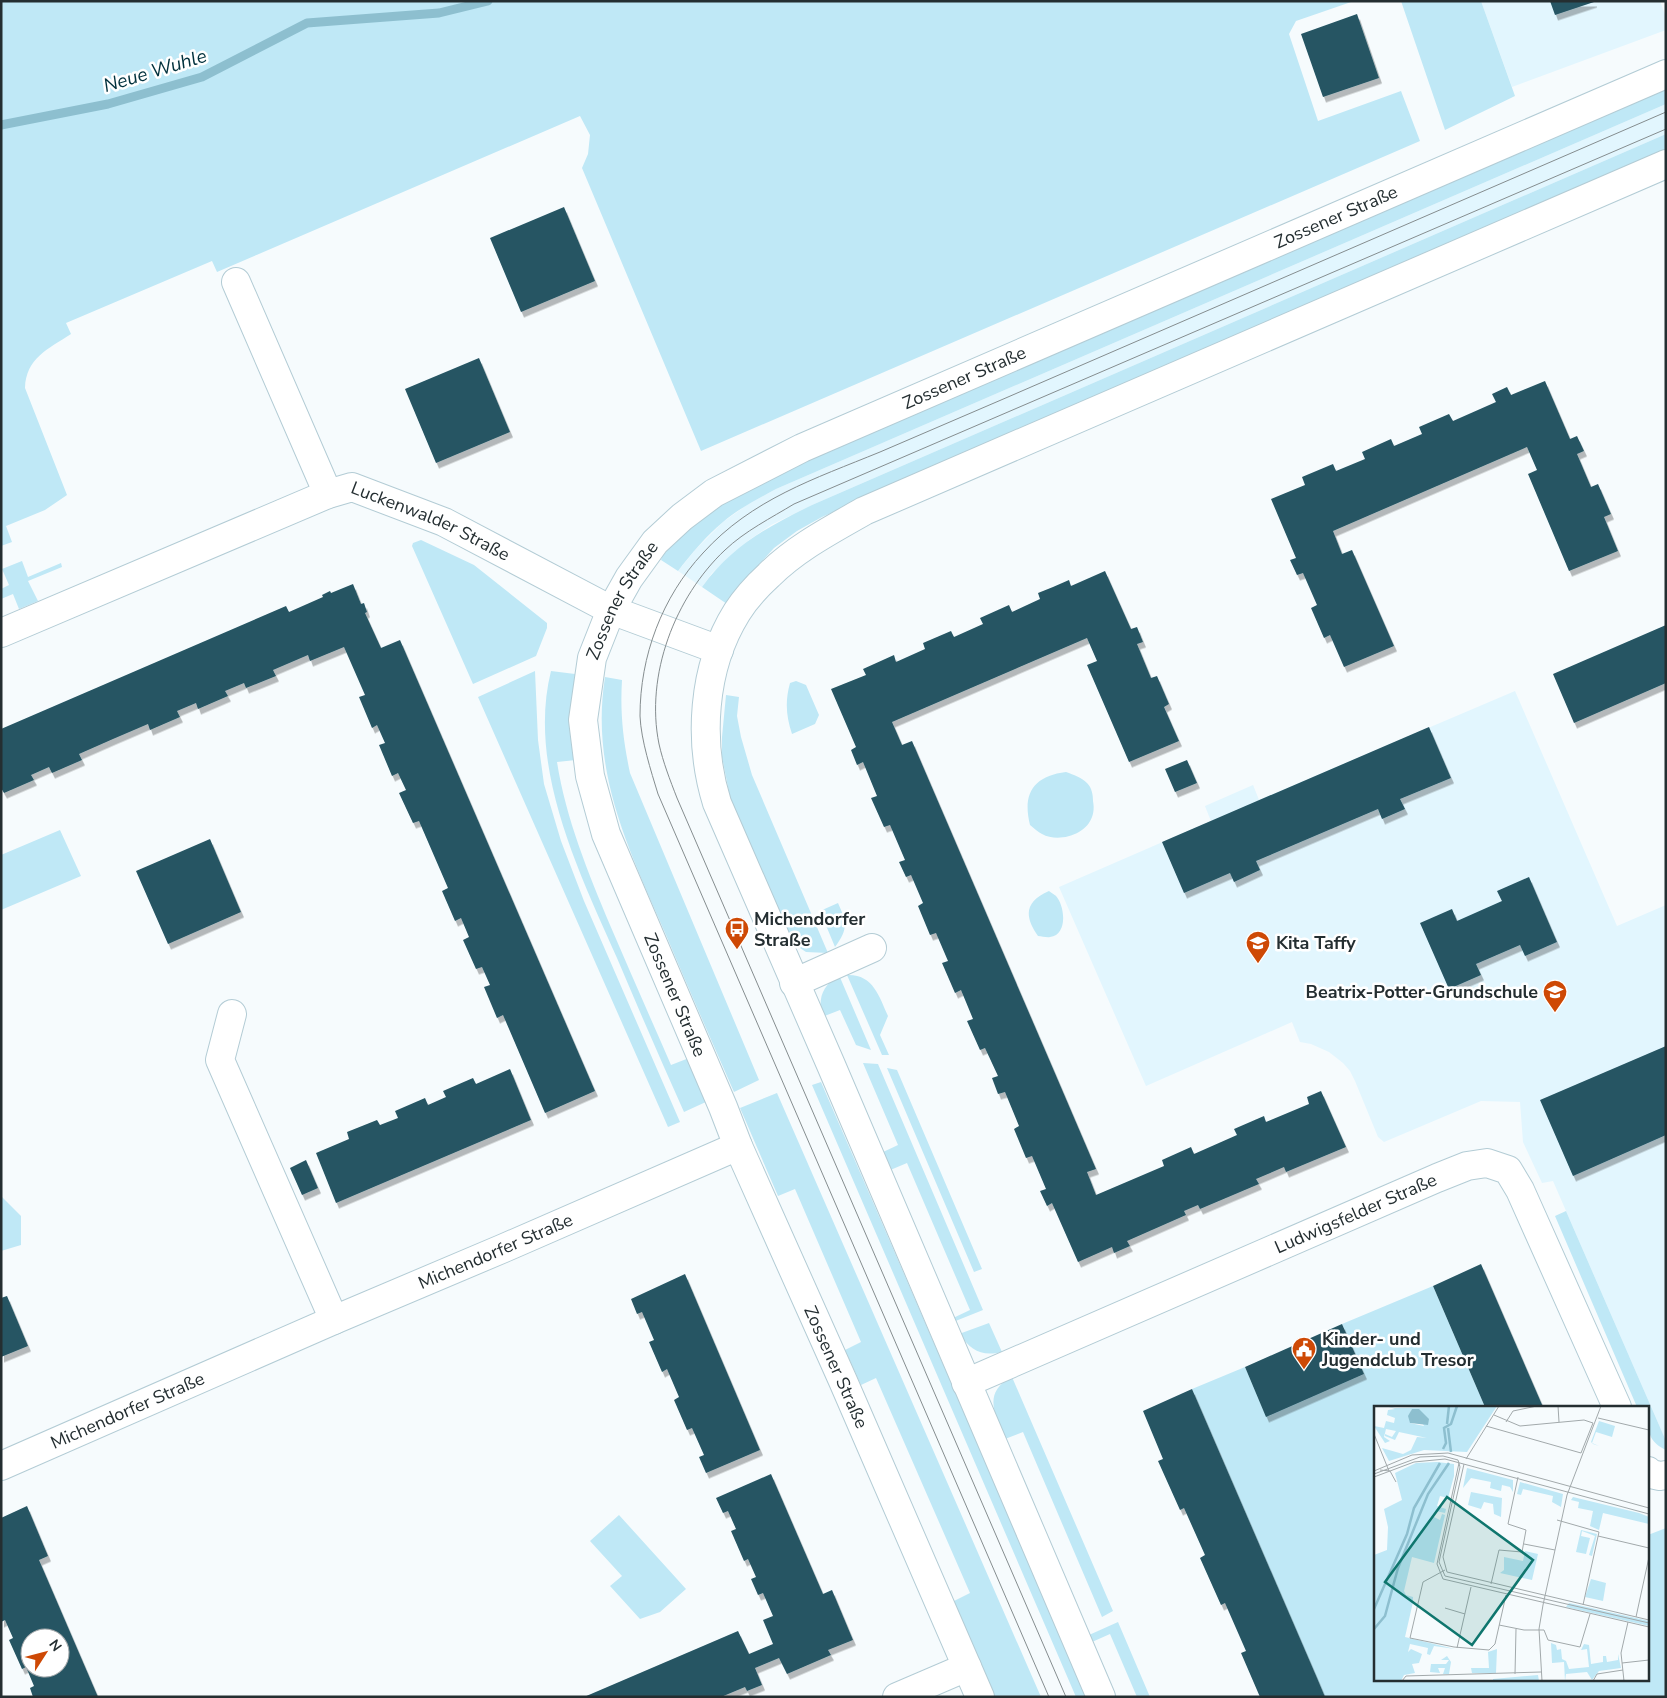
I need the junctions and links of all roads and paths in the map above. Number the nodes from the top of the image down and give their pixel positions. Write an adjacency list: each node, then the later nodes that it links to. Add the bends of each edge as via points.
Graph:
1 (1666, 74): 5 (street, Zossener Straße, via 785,456 714,493 682,517 655,542)
2 (1666, 164): 7 (street, via 864,512 812,541 770,573 737,611)
3 (236, 282): 4 (street)
4 (328, 494): 5 (street, Luckenwalder Straße, via 352,487 444,522); 6 (street, Luckenwalder Straße)
5 (611, 610): 7 (street, Luckenwalder Straße); 11 (street, Zossener Straße, via 592,658 583,720 590,776 606,834)
6 (1, 633)
7 (719, 650): 9 (street, via 707,713 706,750 711,784 724,822)
8 (872, 948): 9 (street)
9 (794, 983): 13 (street)
10 (232, 1014): 12 (street, via 220,1060)
11 (738, 1146): 12 (street, Michendorfer Straße); 18 (street, Zossener Straße)
12 (334, 1320): 15 (street, Michendorfer Straße)
13 (966, 1382): 14 (street, Ludwigsfelder Straße, via 1444,1175 1487,1163 1508,1170 1520,1190); 21 (street)
14 (1617, 1406)
15 (1, 1466)
16 (1650, 1474): 17 (street)
17 (1666, 1475)
18 (967, 1667): 19 (street); 20 (street, Zossener Straße)
19 (897, 1697)
20 (980, 1697)
21 (1101, 1697)

